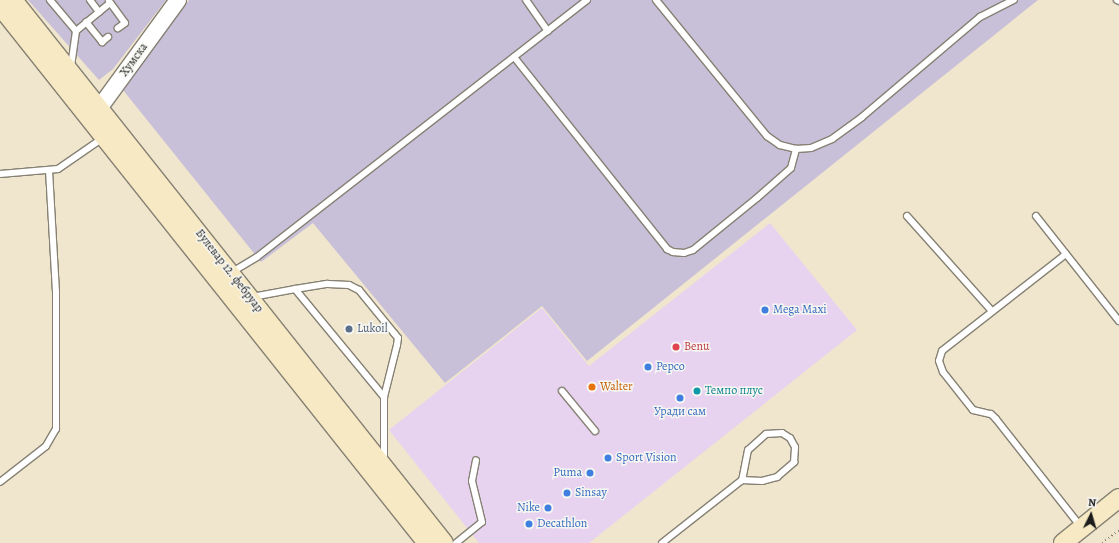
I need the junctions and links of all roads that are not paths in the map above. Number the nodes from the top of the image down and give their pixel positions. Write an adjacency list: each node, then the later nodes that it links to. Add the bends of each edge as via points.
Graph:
1 (13, 0): 18 (main road, Булевар 12. фебруар)
2 (50, 0): 14 (lane)
3 (90, 0): 11 (lane)
4 (178, 0): 19 (street, Хумска)
5 (526, 0): 15 (lane)
6 (587, 0): 15 (lane)
7 (656, 0): 21 (lane, via 767,136 780,145)
8 (1014, 0): 21 (lane, via 980,17 862,117 832,139 812,148)
9 (109, 2): 11 (lane); 13 (lane, via 125,23)
10 (0, 6): 19 (main road, Булевар 12. фебруар)
11 (99, 12): 12 (lane)
12 (86, 22): 14 (lane); 16 (lane, via 102,42)
13 (118, 28)
14 (76, 31): 18 (lane)
15 (548, 31): 17 (lane)
16 (108, 37)
17 (514, 57): 21 (lane, via 667,249 673,252 684,253 693,250 757,198 791,168); 27 (lane, via 257,257)
18 (71, 76): 19 (main road, Булевар 12. фебруар)
19 (95, 114): 20 (main road, Булевар 12. фебруар)
20 (110, 133): 22 (lane, via 66,165); 27 (main road, Булевар 12. фебруар); 42 (main road, Булевар 12. фебруар)
21 (796, 150)
22 (49, 171): 23 (lane); 38 (lane, via 56,300 56,429 46,446)
23 (0, 174)
24 (907, 216): 30 (lane)
25 (1036, 216): 26 (lane)
26 (1066, 254): 30 (lane); 31 (lane)
27 (231, 273): 29 (main road, Булевар 12. фебруар)
28 (295, 289): 29 (lane); 33 (lane); 33 (lane, via 328,284 349,285 359,290 398,338)
29 (249, 298): 36 (main road, Булевар 12. фебруар)
30 (992, 311): 41 (lane, via 942,351 940,367 973,410 991,414 996,419)
31 (1119, 321)
32 (562, 391): 34 (lane)
33 (384, 397): 36 (lane)
34 (595, 431)
35 (476, 460): 44 (lane, via 472,481 482,522)
36 (384, 468): 43 (main road, Булевар 12. фебруар)
37 (742, 480): 37 (lane, via 762,481 777,477 794,462 795,447 790,438 782,433 766,434 748,450); 45 (lane)
38 (0, 482)
39 (1119, 498): 41 (main road)
40 (1119, 512): 41 (main road)
41 (1081, 535): 46 (main road)
42 (427, 543)
43 (444, 543)
44 (456, 543)
45 (662, 543)
46 (1063, 543)

